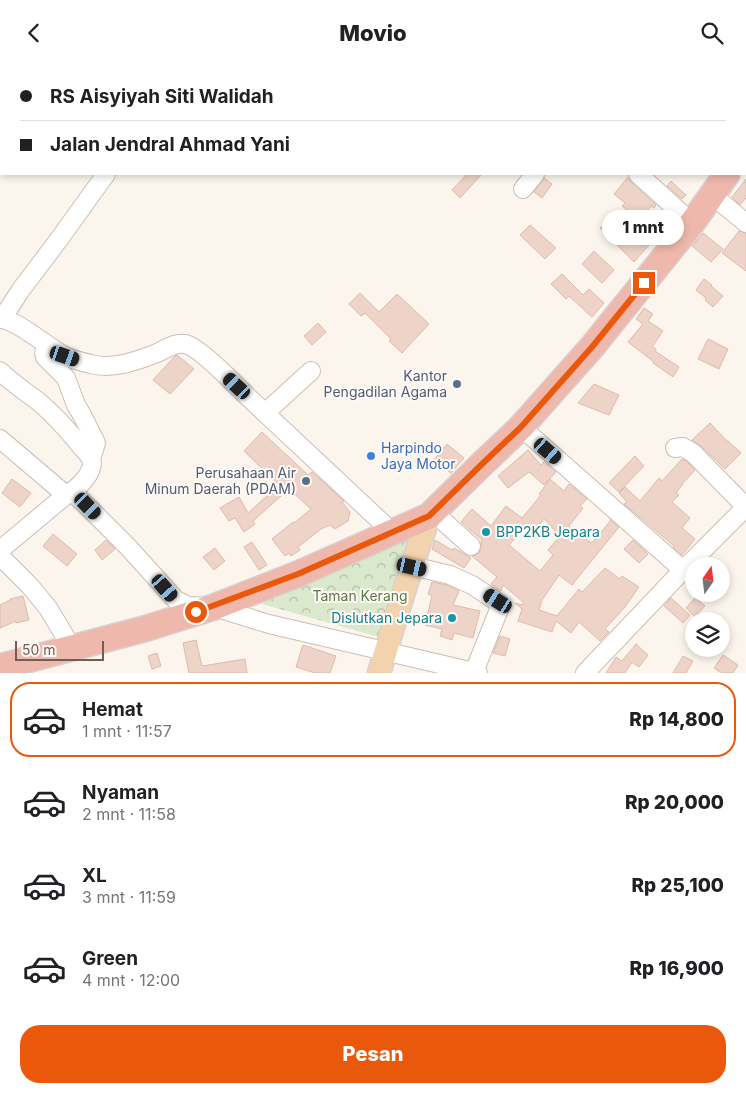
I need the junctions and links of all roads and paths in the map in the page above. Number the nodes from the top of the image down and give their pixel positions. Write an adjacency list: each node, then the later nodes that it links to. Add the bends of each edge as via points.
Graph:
1 (105, 175): 9 (street)
2 (534, 175): 5 (street)
3 (639, 175): 7 (street)
4 (726, 175): 6 (highway)
5 (523, 189)
6 (712, 195): 7 (highway); 8 (street)
7 (692, 223): 14 (highway, via 592,347)
8 (746, 223)
9 (1, 319): 10 (street, via 8,320)
10 (48, 346): 13 (street, via 82,362 106,366 133,362 176,344 188,344); 17 (street, via 45,357 66,378 96,443)
11 (0, 371): 17 (street, via 40,403)
12 (311, 371): 13 (street)
13 (266, 413): 20 (street)
14 (521, 427): 19 (highway); 25 (street)
15 (0, 439): 18 (street)
16 (675, 448): 25 (street, via 683,447 693,453 746,507)
17 (91, 459): 18 (street, via 88,475)
18 (69, 493): 22 (street); 26 (street, via 88,506 176,600 188,606)
19 (431, 514): 20 (highway); 21 (street); 24 (main road)
20 (392, 532): 26 (highway)
21 (471, 545)
22 (0, 550)
23 (0, 556): 27 (street, via 48,608)
24 (412, 567): 28 (main road); 30 (street, via 450,575 499,603)
25 (682, 570): 31 (street)
26 (214, 607): 27 (highway); 28 (street)
27 (72, 648): 29 (highway)
28 (382, 662): 30 (street)
29 (0, 667)
30 (476, 672)
31 (585, 673)

